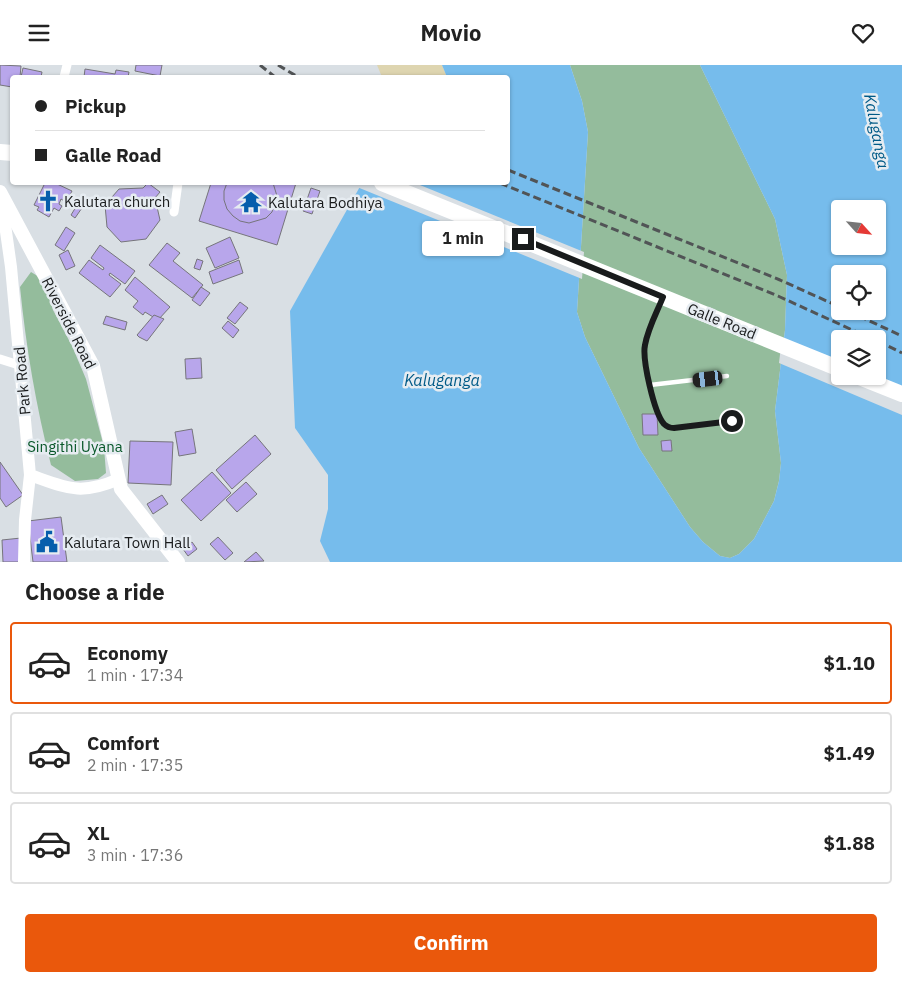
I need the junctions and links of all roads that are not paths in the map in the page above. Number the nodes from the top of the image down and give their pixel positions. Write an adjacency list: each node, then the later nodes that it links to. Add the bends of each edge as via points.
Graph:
1 (178, 185): 4 (street)
2 (387, 185): 5 (highway, Galle Road)
3 (0, 194): 8 (street, Park Road); 15 (main road, Riverside Road, via 93,367)
4 (174, 212)
5 (663, 297): 7 (highway, Galle Road); 10 (lane, via 645,345)
6 (0, 359): 8 (street)
7 (831, 365)
8 (22, 366): 14 (street, Park Road)
9 (727, 377): 10 (lane)
10 (650, 385): 13 (lane, via 663,423 668,427)
11 (880, 385): 12 (highway)
12 (902, 394)
13 (732, 421)
14 (30, 475): 15 (street, via 65,487 86,490); 16 (street, Park Road)
15 (118, 479): 17 (main road, Riverside Road, via 121,489)
16 (24, 562)
17 (178, 562)

